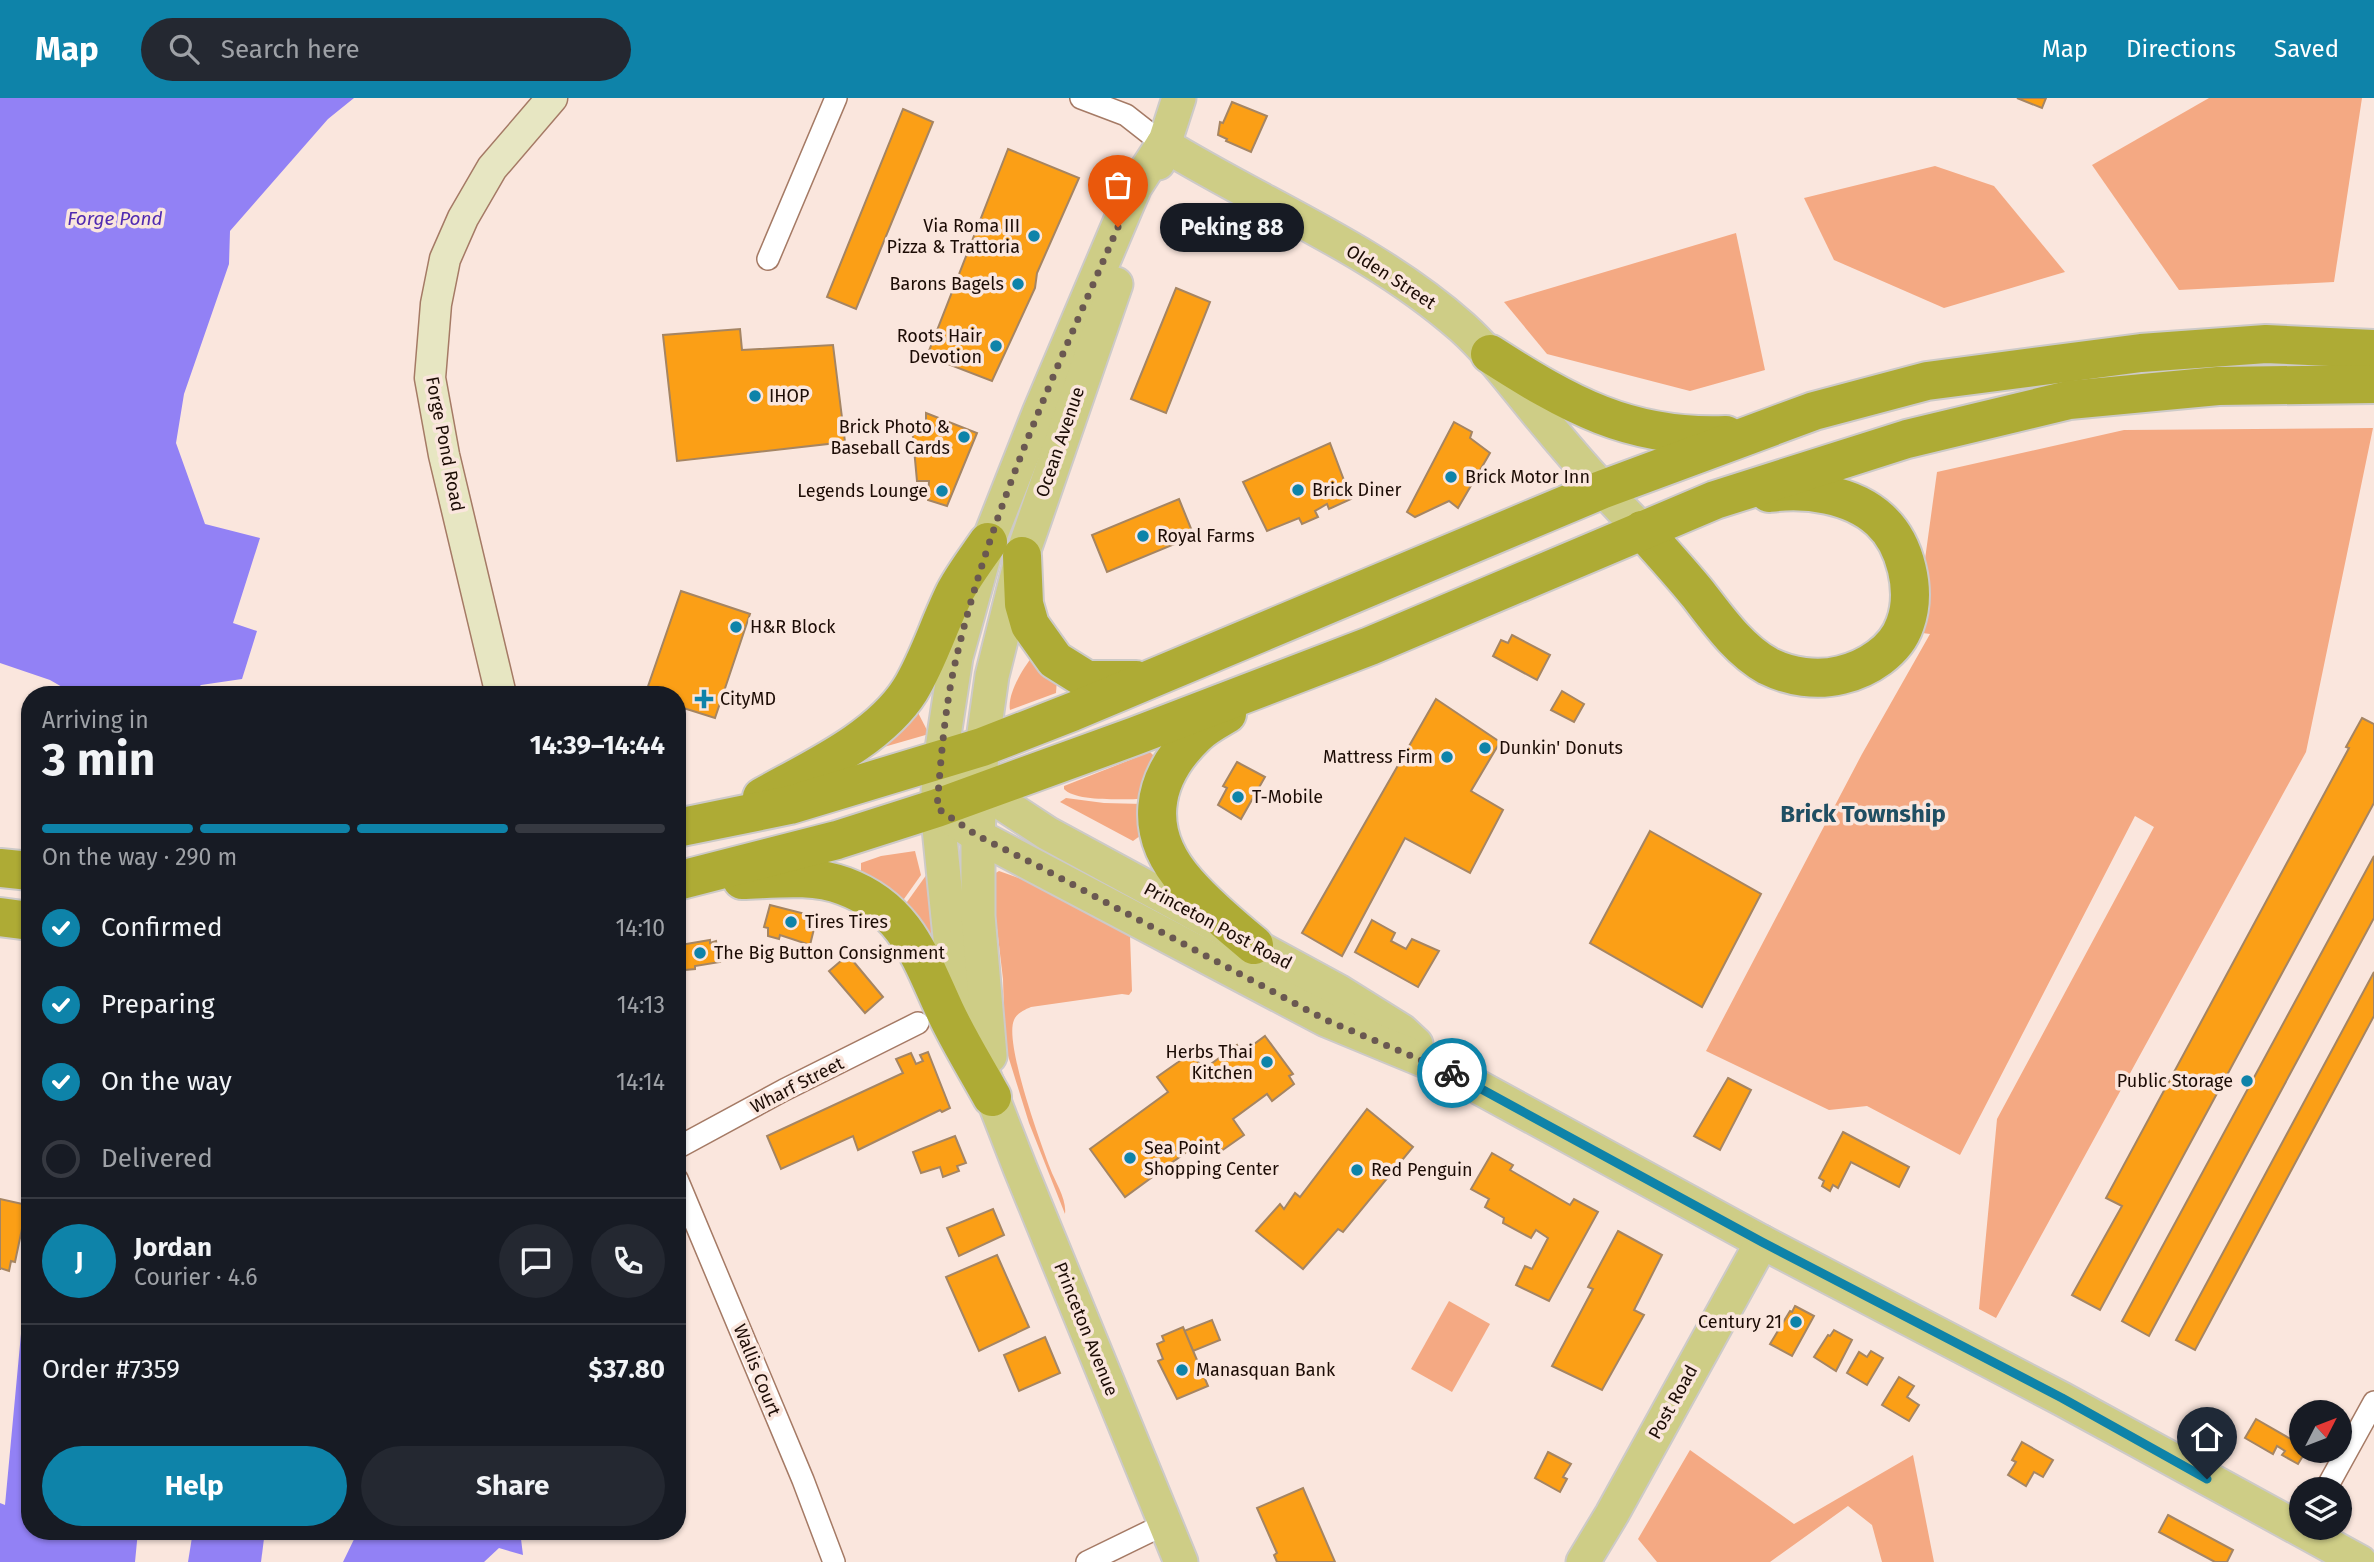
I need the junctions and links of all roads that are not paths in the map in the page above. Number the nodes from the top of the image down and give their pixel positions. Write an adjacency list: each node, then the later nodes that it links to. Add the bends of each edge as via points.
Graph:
1 (552, 98): 17 (street, Forge Pond Road, via 492,168 463,218 445,258 436,304 430,378)
2 (836, 98): 6 (street)
3 (1081, 98): 5 (street, Olden Street, via 1126,115)
4 (1180, 98): 5 (main road, Ocean Avenue)
5 (1163, 144): 8 (main road, Olden Street, via 1385,270 1424,296); 14 (main road, Ocean Avenue, via 1132,195 1038,413)
6 (768, 259)
7 (2374, 349): 10 (highway, via 2266,344 2049,363 1927,381 1814,411)
8 (1490, 354): 10 (highway, via 1569,401 1619,423 1670,433); 11 (main road, Olden Street)
9 (2374, 384): 12 (highway, via 2218,386 2069,400 1907,439)
10 (1756, 433): 11 (highway)
11 (1601, 490): 13 (main road, Olden Street); 15 (highway)
12 (1715, 500): 13 (highway); 13 (highway, via 1775,492 1817,493 1853,502 1880,520 1904,558 1909,603 1905,625 1883,655 1850,673 1825,679 1768,666 1731,636)
13 (1642, 530): 16 (highway)
14 (1005, 549): 15 (highway, via 1030,625 1055,660 1087,680); 18 (main road, Ocean Avenue); 19 (main road, Ocean Avenue, via 956,657); 22 (highway, via 955,591 932,649 891,712 833,757)
15 (1152, 678): 18 (highway)
16 (1288, 678): 20 (highway); 31 (highway, via 1197,733 1173,760 1157,802 1156,822 1164,848 1185,881)
17 (499, 686)
18 (982, 747): 19 (highway); 20 (main road, Ocean Avenue)
19 (940, 762): 20 (main road, Princeton Post Road); 21 (main road, Ocean Avenue); 22 (highway)
20 (982, 791): 21 (highway); 24 (main road, Princeton Avenue); 31 (main road, Princeton Post Road, via 1047,833)
21 (937, 808): 24 (main road, Princeton Post Road); 27 (highway, via 837,840); 34 (main road, Princeton Avenue, via 960,996)
22 (723, 819): 23 (highway)
23 (686, 826)
24 (978, 836): 33 (main road, Princeton Post Road, via 1326,1020); 34 (main road, Princeton Avenue, via 978,916)
25 (0, 868): 26 (highway)
26 (21, 870)
27 (686, 879)
28 (686, 881): 34 (highway, via 811,879 842,885 871,898 909,935)
29 (0, 917): 30 (highway)
30 (21, 920)
31 (1254, 946): 33 (main road, Princeton Post Road, via 1402,1031)
32 (918, 1023): 35 (street, Wharf Street)
33 (1447, 1070): 37 (main road, Princeton Post Road)
34 (992, 1097): 41 (main road, Princeton Avenue)
35 (686, 1143)
36 (686, 1200): 43 (street, Wallis Court)
37 (1762, 1242): 40 (main road, Princeton Post Road); 46 (main road, Post Road)
38 (2374, 1402): 39 (street)
39 (2333, 1477)
40 (2289, 1522)
41 (1165, 1524): 44 (street); 45 (main road, Princeton Avenue)
42 (2322, 1540): 47 (main road, Princeton Post Road)
43 (834, 1562)
44 (1087, 1562)
45 (1181, 1562)
46 (1583, 1562)
47 (2360, 1562)

